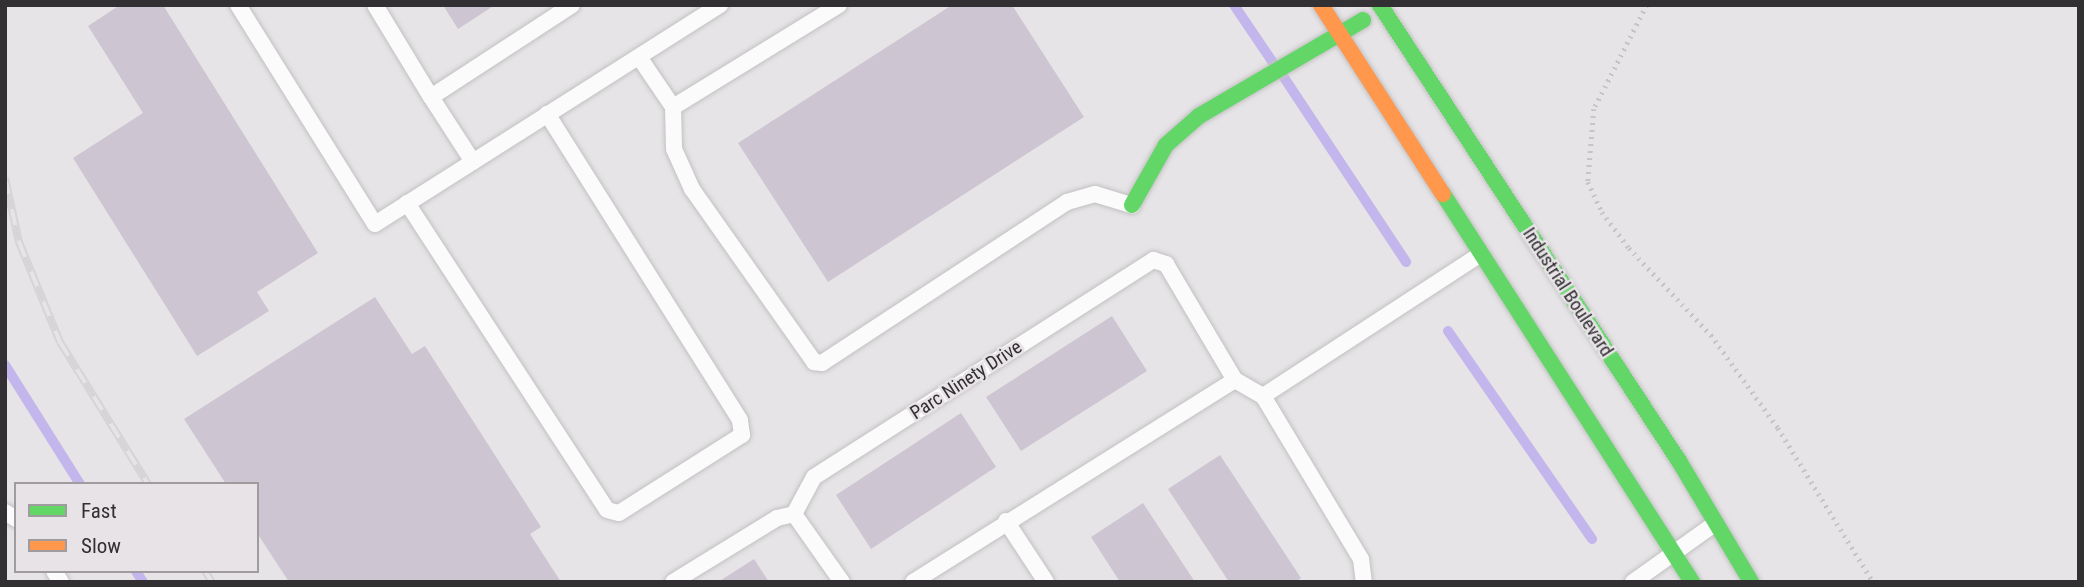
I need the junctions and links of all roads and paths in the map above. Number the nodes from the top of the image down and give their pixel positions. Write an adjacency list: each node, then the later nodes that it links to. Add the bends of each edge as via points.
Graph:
1 (237, 5): 15 (lane, via 374,224)
2 (375, 5): 11 (lane)
3 (572, 5): 11 (lane)
4 (720, 5): 10 (lane)
5 (839, 5): 12 (lane)
6 (1321, 5): 9 (street)
7 (1647, 5): 32 (path, via 1594,109 1588,182 1602,212 1629,248 1711,335 1778,428)
8 (1381, 7): 9 (street); 22 (street, Industrial Boulevard, via 1679,461)
9 (1342, 32): 16 (street, via 1199,116 1166,145); 17 (street)
10 (639, 57): 12 (lane); 13 (lane)
11 (432, 97): 14 (lane)
12 (673, 107): 16 (lane, via 674,149 692,190 814,362 822,363 1067,202 1095,194)
13 (547, 114): 14 (lane); 15 (lane, via 740,420 741,435 619,513 607,510)
14 (473, 162): 15 (lane)
15 (407, 203)
16 (1132, 205)
17 (1481, 254): 19 (lane); 23 (street)
18 (1235, 380): 19 (lane); 20 (lane, Parc Ninety Drive, via 1166,264 1153,260 814,477); 21 (lane)
19 (1263, 396): 28 (lane, via 1361,559)
20 (794, 514): 24 (lane, via 777,519); 25 (lane)
21 (1006, 521): 26 (lane); 27 (lane)
22 (1713, 525): 23 (lane); 31 (street, Industrial Boulevard)
23 (1673, 553): 29 (lane); 30 (street)
24 (673, 582)
25 (842, 582)
26 (913, 582)
27 (1046, 582)
28 (1364, 582)
29 (1633, 582)
30 (1692, 582)
31 (1751, 582)
32 (1873, 582)

